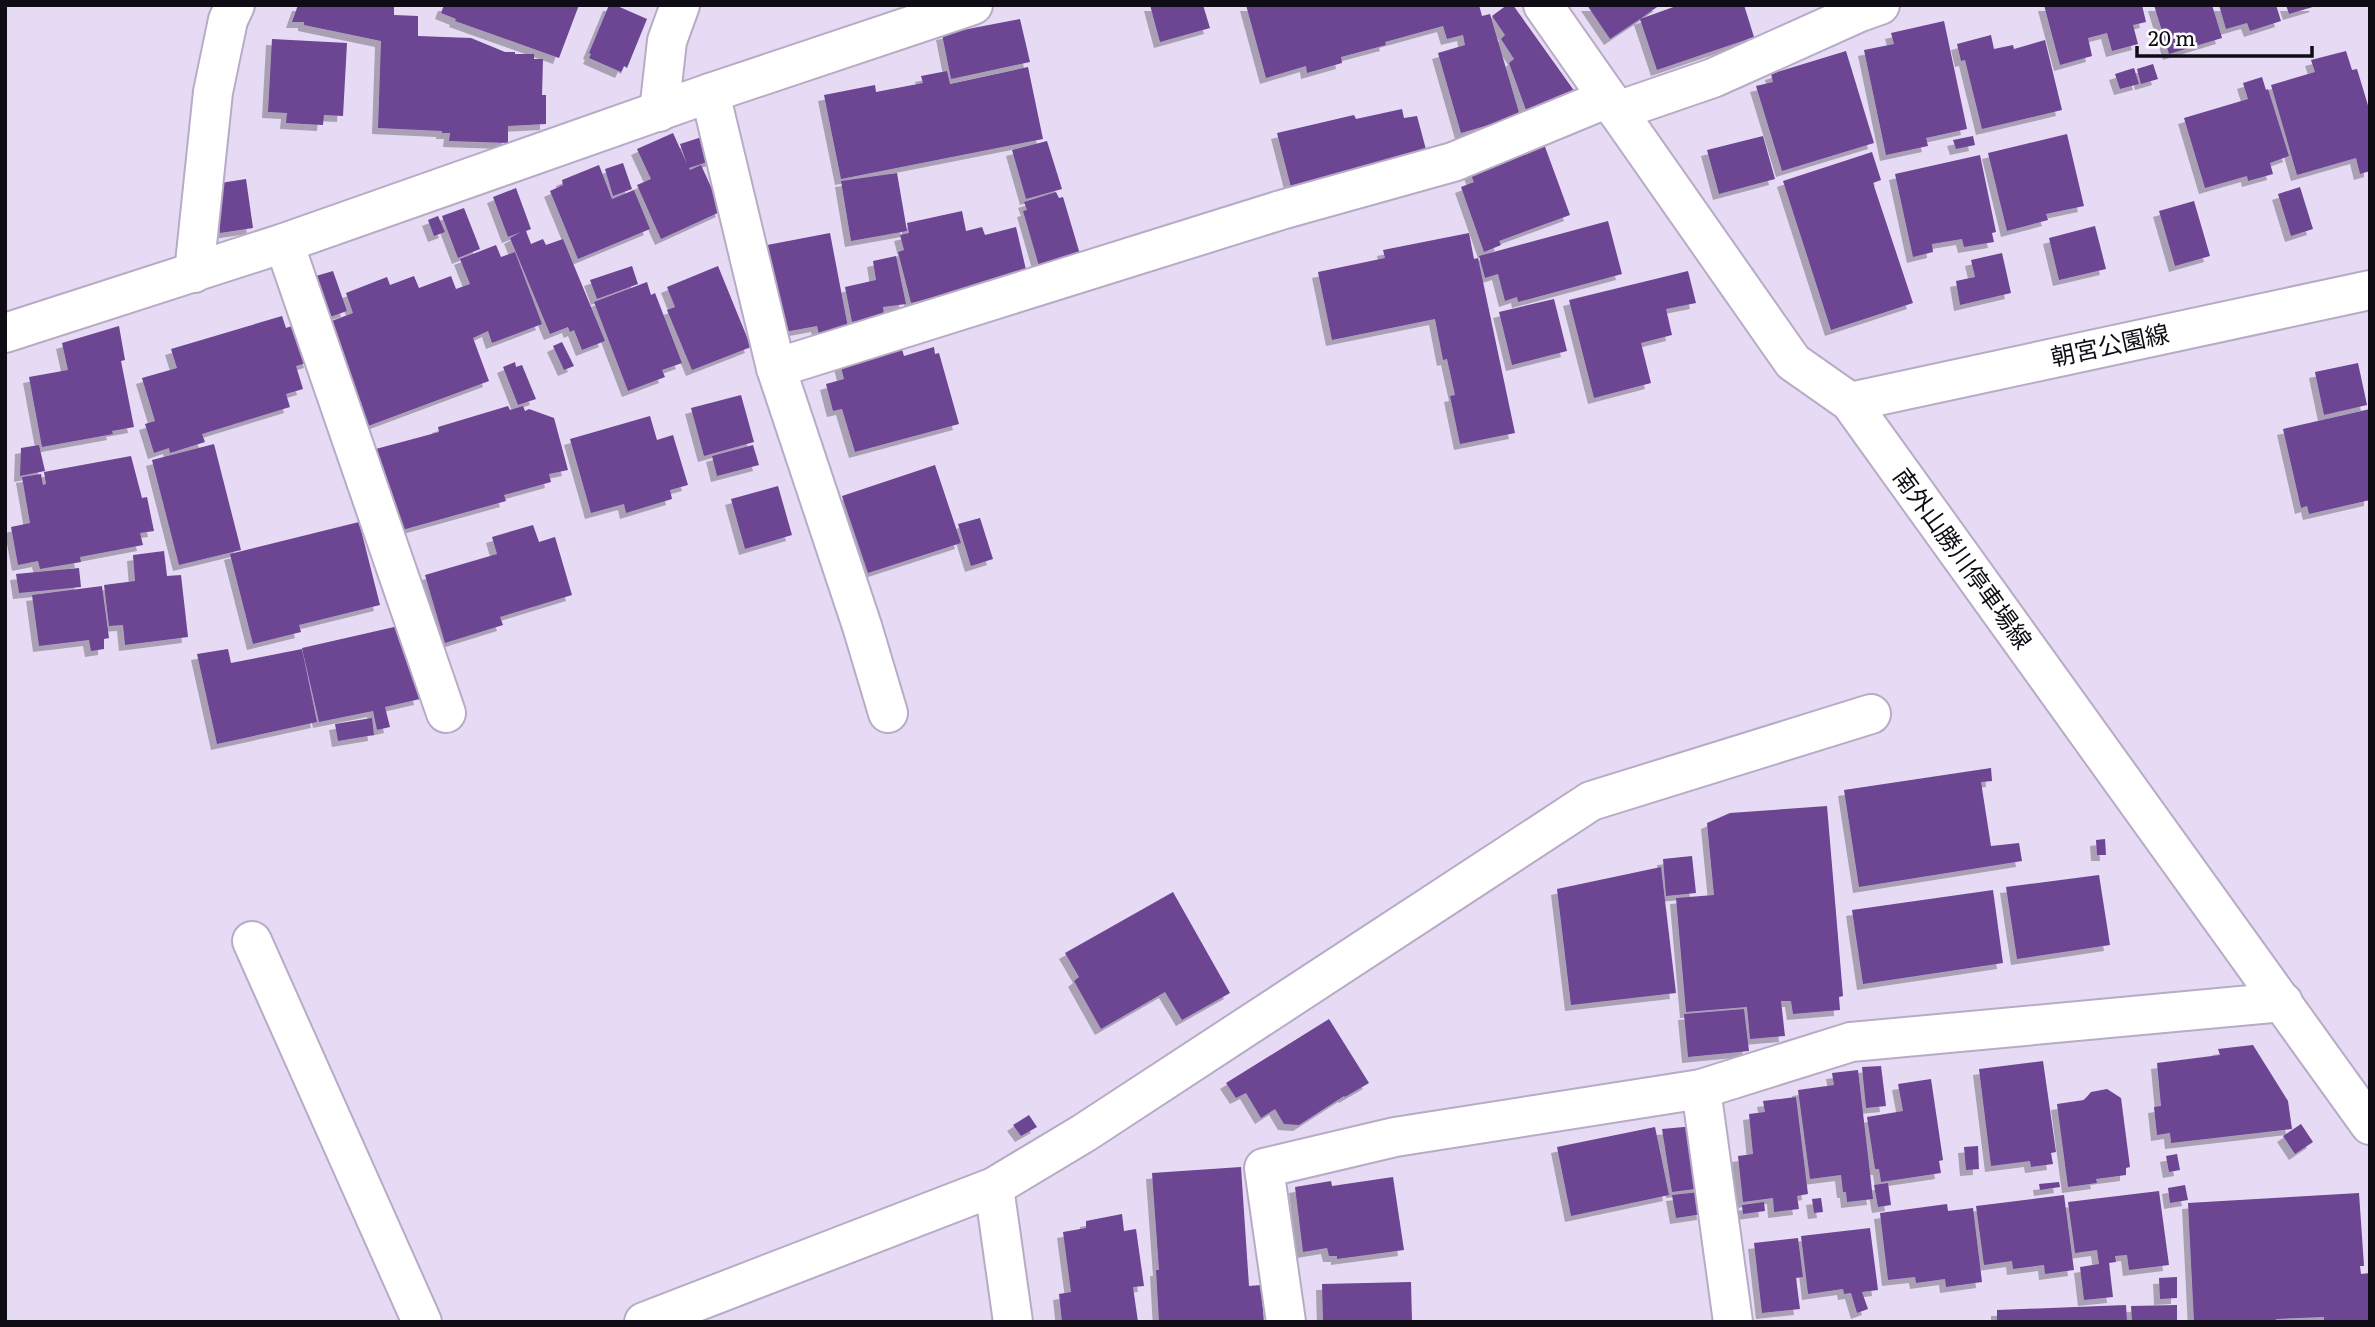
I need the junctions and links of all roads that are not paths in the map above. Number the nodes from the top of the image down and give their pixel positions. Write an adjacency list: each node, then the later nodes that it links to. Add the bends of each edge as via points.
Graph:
1 (235, 5): 10 (street, via 212,92)
2 (680, 5): 8 (street, via 667,41)
3 (973, 5): 6 (street)
4 (1543, 5): 7 (street, 南外山勝川停車場線)
5 (1866, 7): 7 (street, via 1713,78)
6 (710, 93): 8 (street); 13 (street)
7 (1612, 104): 13 (street, via 1453,162 1281,209); 14 (street, 南外山勝川停車場線, via 1793,362)
8 (659, 112): 9 (street)
9 (284, 243): 10 (street); 15 (street)
10 (194, 272): 12 (street)
11 (2370, 290): 14 (street, 朝宮公園線)
12 (5, 333)
13 (776, 368): 16 (street)
14 (1850, 402): 19 (street, 南外山勝川停車場線)
15 (446, 713)
16 (888, 713)
17 (1871, 714): 22 (street, via 1591,801 1084,1133)
18 (252, 942): 23 (street)
19 (2283, 1003): 20 (street, via 1851,1042); 21 (street, 南外山勝川停車場線)
20 (1701, 1089): 26 (street, via 1395,1137 1264,1168); 27 (street)
21 (2370, 1125)
22 (994, 1187): 24 (street); 25 (street)
23 (422, 1322)
24 (644, 1322)
25 (1013, 1322)
26 (1286, 1322)
27 (1733, 1322)

